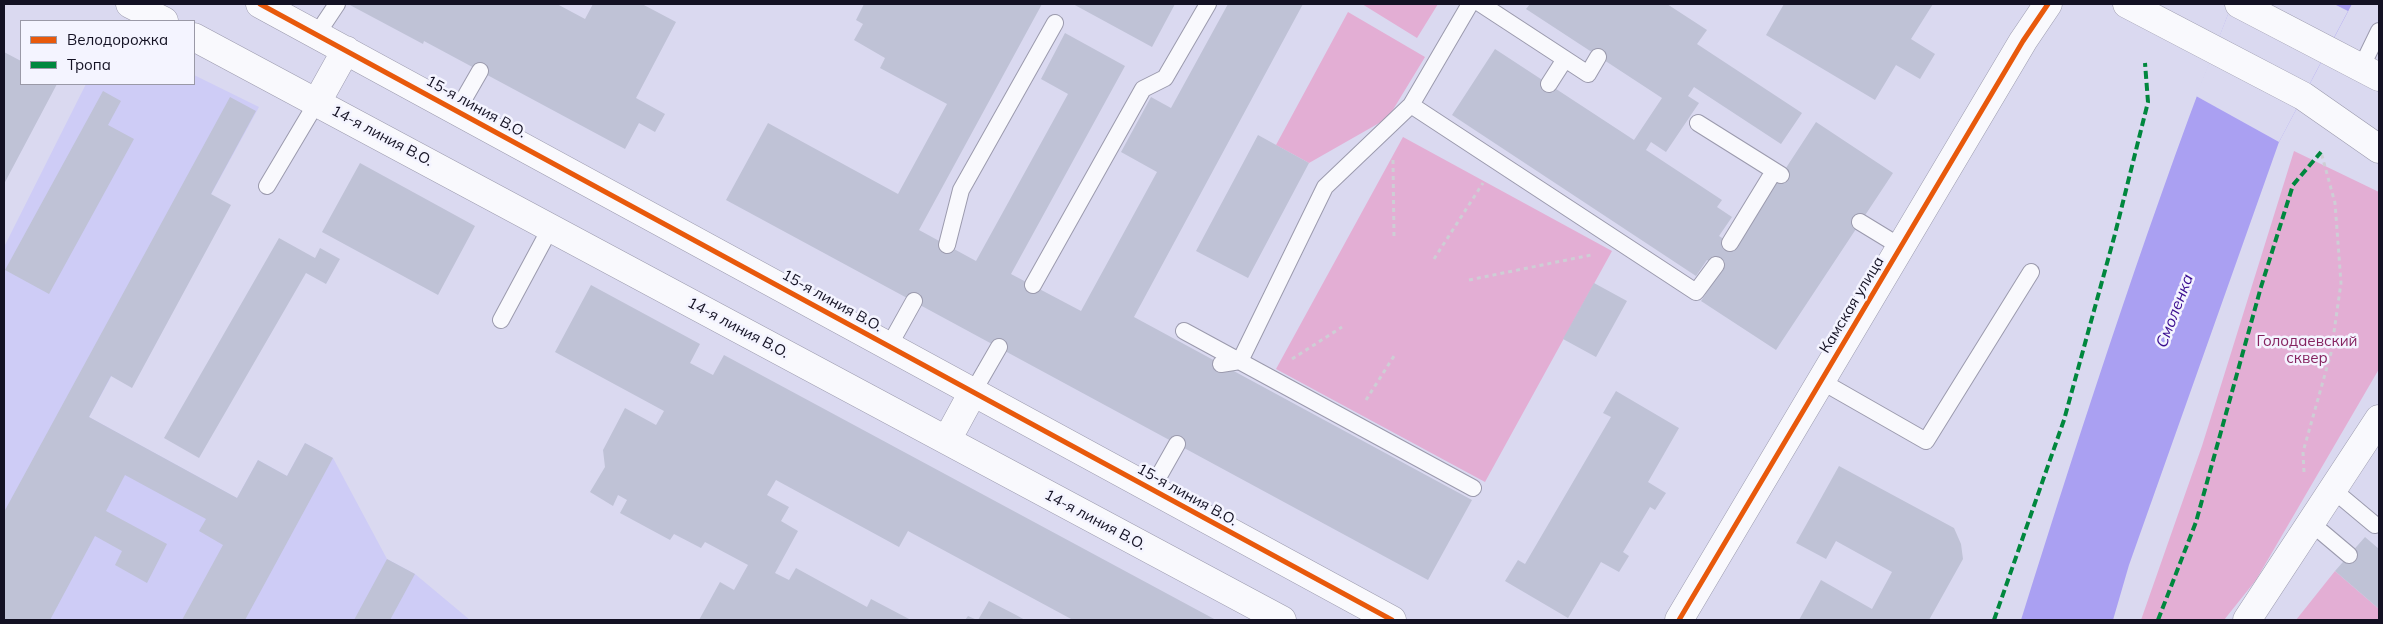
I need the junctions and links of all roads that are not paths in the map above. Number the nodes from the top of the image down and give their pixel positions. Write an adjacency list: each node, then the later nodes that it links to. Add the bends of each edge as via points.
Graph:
1 (130, 4): 9 (street)
2 (260, 4): 12 (street, 15-я линия В.О.)
3 (337, 4): 12 (lane)
4 (1208, 4): 33 (lane, via 1165,78 1143,89)
5 (1481, 4): 16 (lane); 21 (lane)
6 (2048, 4): 30 (street, Камская улица)
7 (2127, 4): 24 (street, via 2303,96)
8 (2239, 4): 18 (street)
9 (162, 20)
10 (1055, 23): 29 (lane, via 961,190)
11 (2379, 31): 18 (lane)
12 (317, 34): 14 (street, 15-я линия В.О.)
13 (195, 38): 20 (street, 14-я линия В.О.)
14 (346, 50): 20 (street); 22 (street, 15-я линия В.О.)
15 (1598, 57): 16 (lane, via 1588,74)
16 (1565, 59): 19 (lane)
17 (480, 71): 22 (lane)
18 (2370, 73)
19 (1549, 84)
20 (317, 102): 25 (lane); 27 (street, 14-я линия В.О.)
21 (1405, 110): 31 (lane, via 1501,156 1696,292); 39 (lane, via 1326,187)
22 (457, 111): 37 (street, 15-я линия В.О.)
23 (1698, 123): 28 (lane, via 1778,173)
24 (2379, 148)
25 (267, 186)
26 (1860, 222): 30 (lane)
27 (551, 227): 35 (lane); 44 (street, 14-я линия В.О.)
28 (1730, 243)
29 (947, 245)
30 (1901, 247): 41 (street, Камская улица)
31 (1716, 265)
32 (2031, 272): 41 (lane, via 1926,441)
33 (1033, 286)
34 (914, 301): 37 (lane)
35 (501, 320)
36 (1184, 331): 39 (lane)
37 (889, 346): 42 (street, 15-я линия В.О.)
38 (998, 347): 42 (lane)
39 (1240, 361): 40 (lane); 46 (lane)
40 (1221, 364)
41 (1821, 381): 54 (street, Камская улица)
42 (973, 392): 44 (street); 48 (street, 15-я линия В.О.)
43 (2379, 419): 47 (street)
44 (947, 440): 52 (street, 14-я линия В.О.)
45 (1177, 444): 48 (lane)
46 (1473, 488)
47 (2332, 489): 49 (street); 50 (lane)
48 (1151, 490): 53 (street, 15-я линия В.О.)
49 (2311, 523): 51 (lane); 55 (street)
50 (2375, 525)
51 (2349, 555)
52 (1282, 620)
53 (1392, 620)
54 (1679, 620)
55 (2247, 620)

